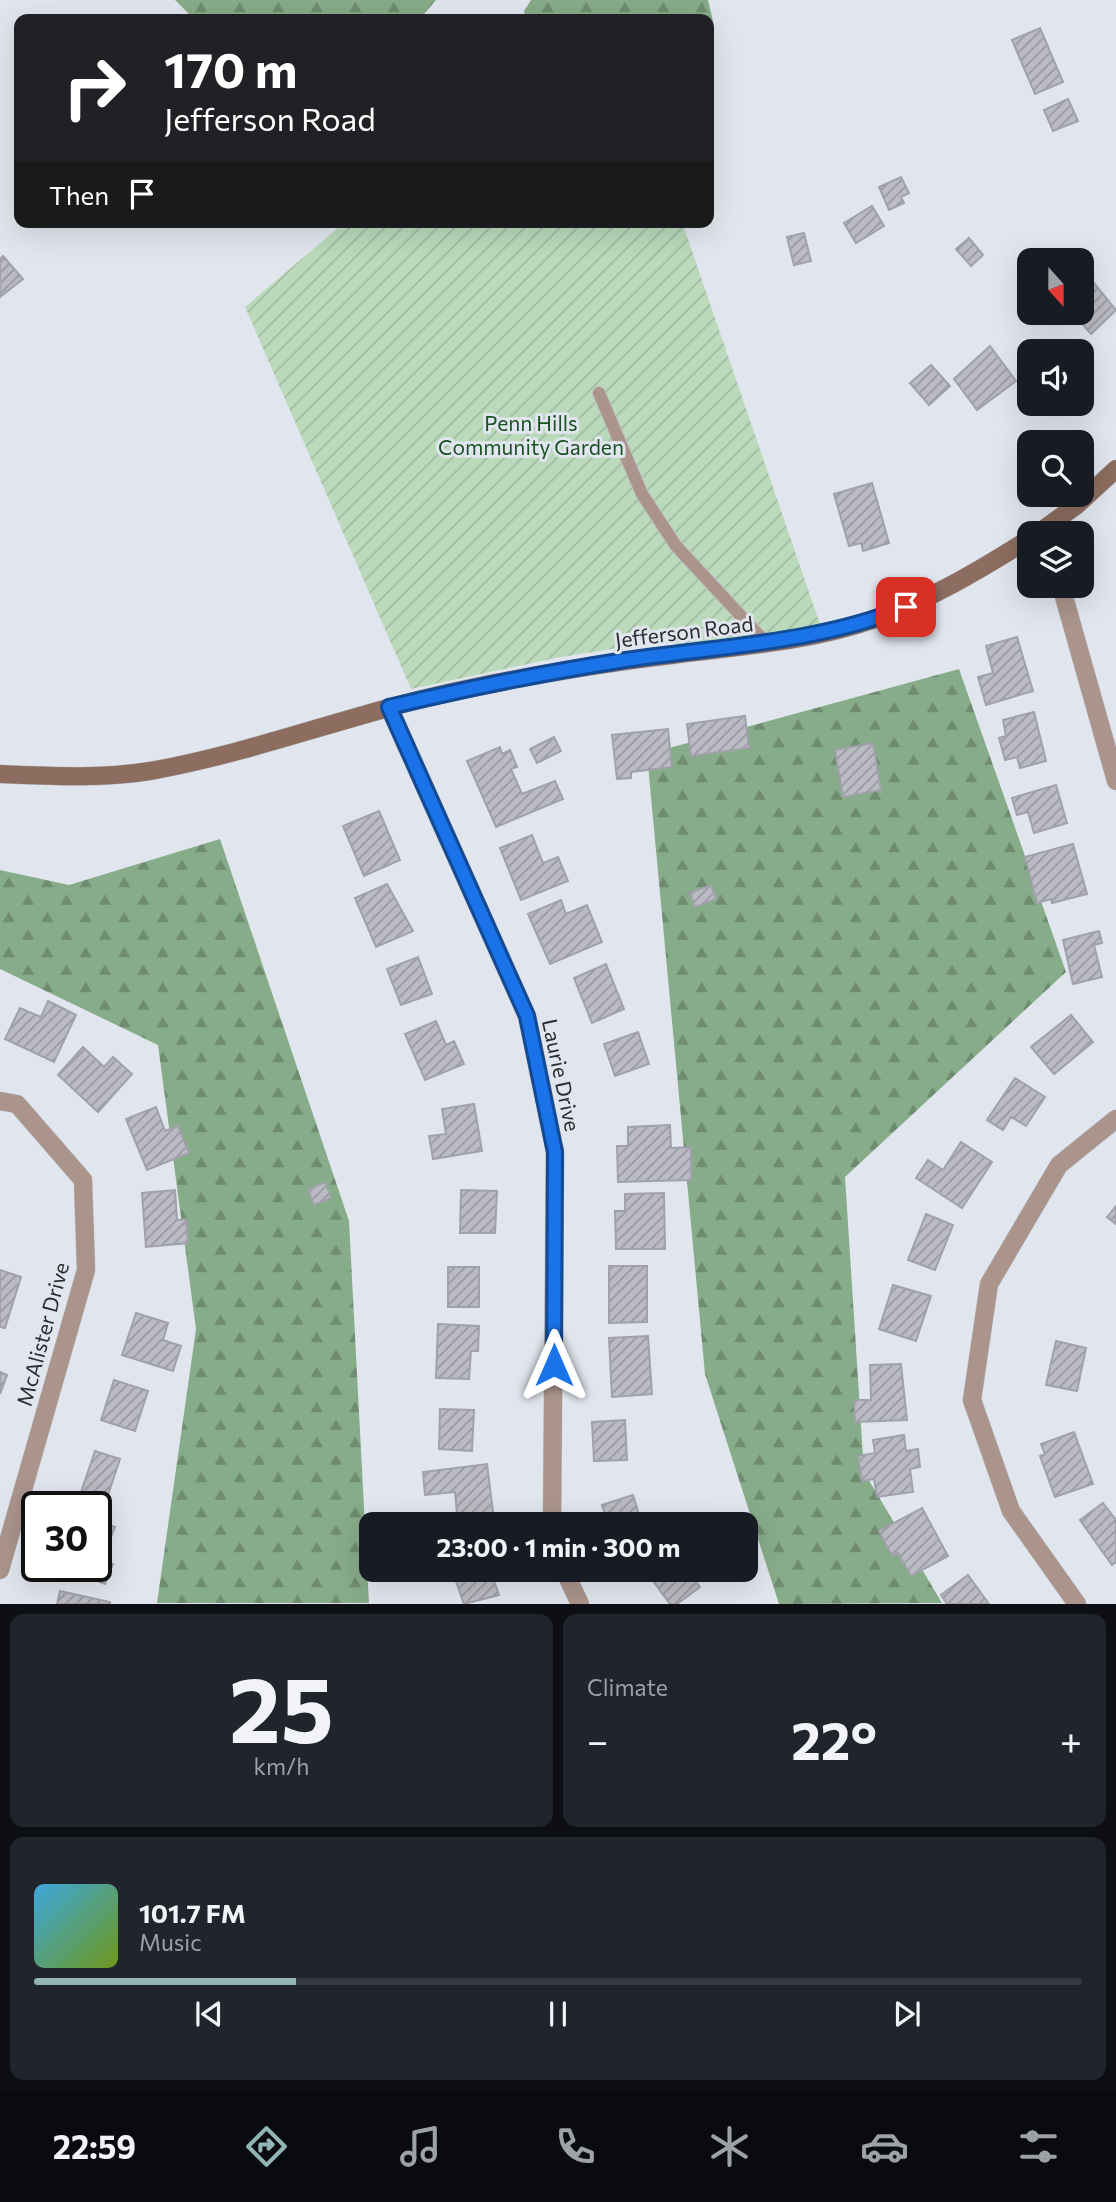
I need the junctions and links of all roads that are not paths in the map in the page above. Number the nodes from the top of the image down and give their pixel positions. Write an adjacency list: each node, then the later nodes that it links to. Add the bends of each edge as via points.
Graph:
1 (599, 393): 6 (lane, via 642,494 676,546)
2 (1116, 469): 3 (street)
3 (1057, 521)
4 (1017, 546): 6 (street, Jefferson Road, via 942,589 872,621)
5 (1064, 598): 9 (street)
6 (766, 643): 7 (street, Jefferson Road, via 594,665)
7 (389, 707): 8 (street, Jefferson Road, via 258,746 154,770 91,777); 12 (street, Laurie Drive, via 527,1016 555,1152)
8 (0, 774)
9 (1116, 781)
10 (0, 1101): 13 (street, McAlister Drive, via 17,1104 83,1180 86,1270)
11 (1116, 1119): 16 (street, via 1059,1165 989,1284 972,1400 1011,1511)
12 (552, 1512)
13 (0, 1570)
14 (570, 1582): 15 (street)
15 (580, 1604)
16 (1077, 1604)

